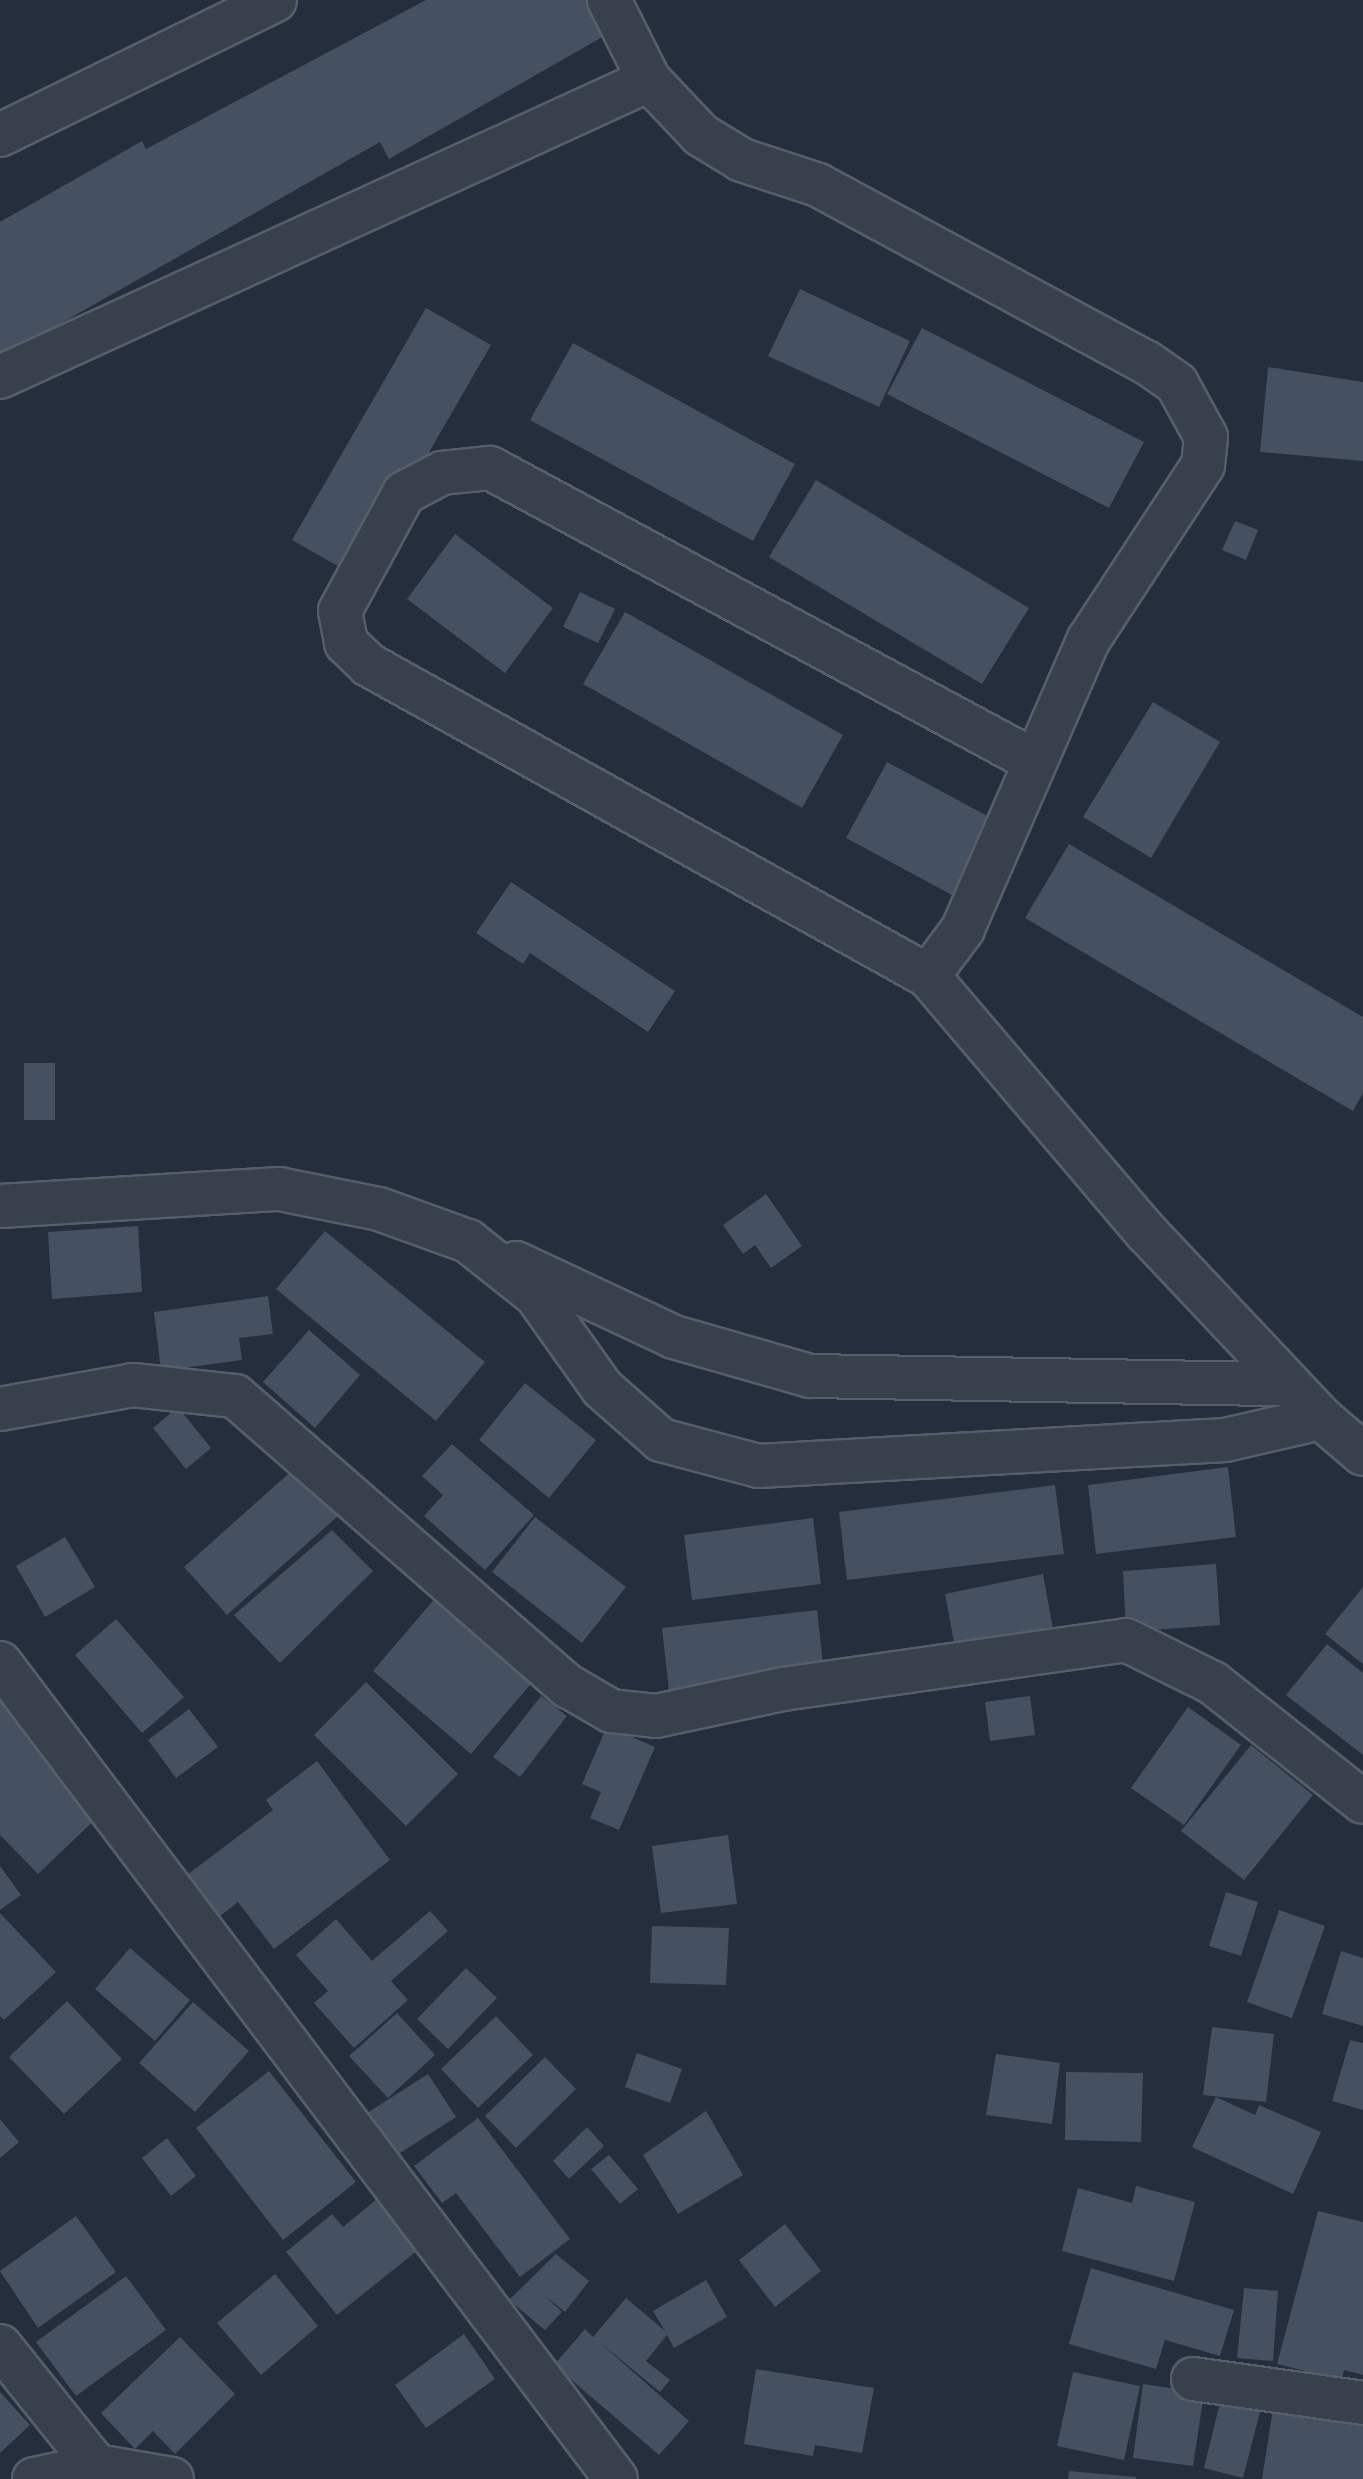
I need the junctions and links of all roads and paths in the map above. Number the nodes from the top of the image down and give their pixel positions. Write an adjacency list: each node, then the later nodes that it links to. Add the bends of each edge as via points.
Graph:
1 (275, 0): 4 (street)
2 (609, 0): 3 (street)
3 (649, 80): 5 (street); 6 (street, via 701,135 742,160 818,185 1146,362 1177,384 1197,412 1206,437 1203,465 1088,641)
4 (0, 135)
5 (0, 377)
6 (1034, 761): 7 (street, via 963,929); 7 (street, via 490,468 442,473 404,493 357,571 340,611 346,643 369,665)
7 (928, 976): 10 (street, via 1146,1232)
8 (0, 1206): 9 (street, via 279,1189 379,1209)
9 (468, 1241): 10 (street, via 674,1337 810,1376); 12 (street, via 536,1295 602,1388 661,1440 759,1466 1225,1440)
10 (1288, 1384): 12 (street)
11 (0, 1409): 15 (street, via 133,1385 235,1396 568,1686 611,1711 656,1716 783,1689 1126,1640 1213,1683)
12 (1321, 1418): 13 (street)
13 (1363, 1454)
14 (0, 1663): 22 (street)
15 (1363, 1802)
16 (0, 2346): 19 (street)
17 (1193, 2379): 18 (street)
18 (1363, 2403)
19 (96, 2466): 20 (street); 21 (street)
20 (34, 2479)
21 (172, 2479)
22 (616, 2479)

